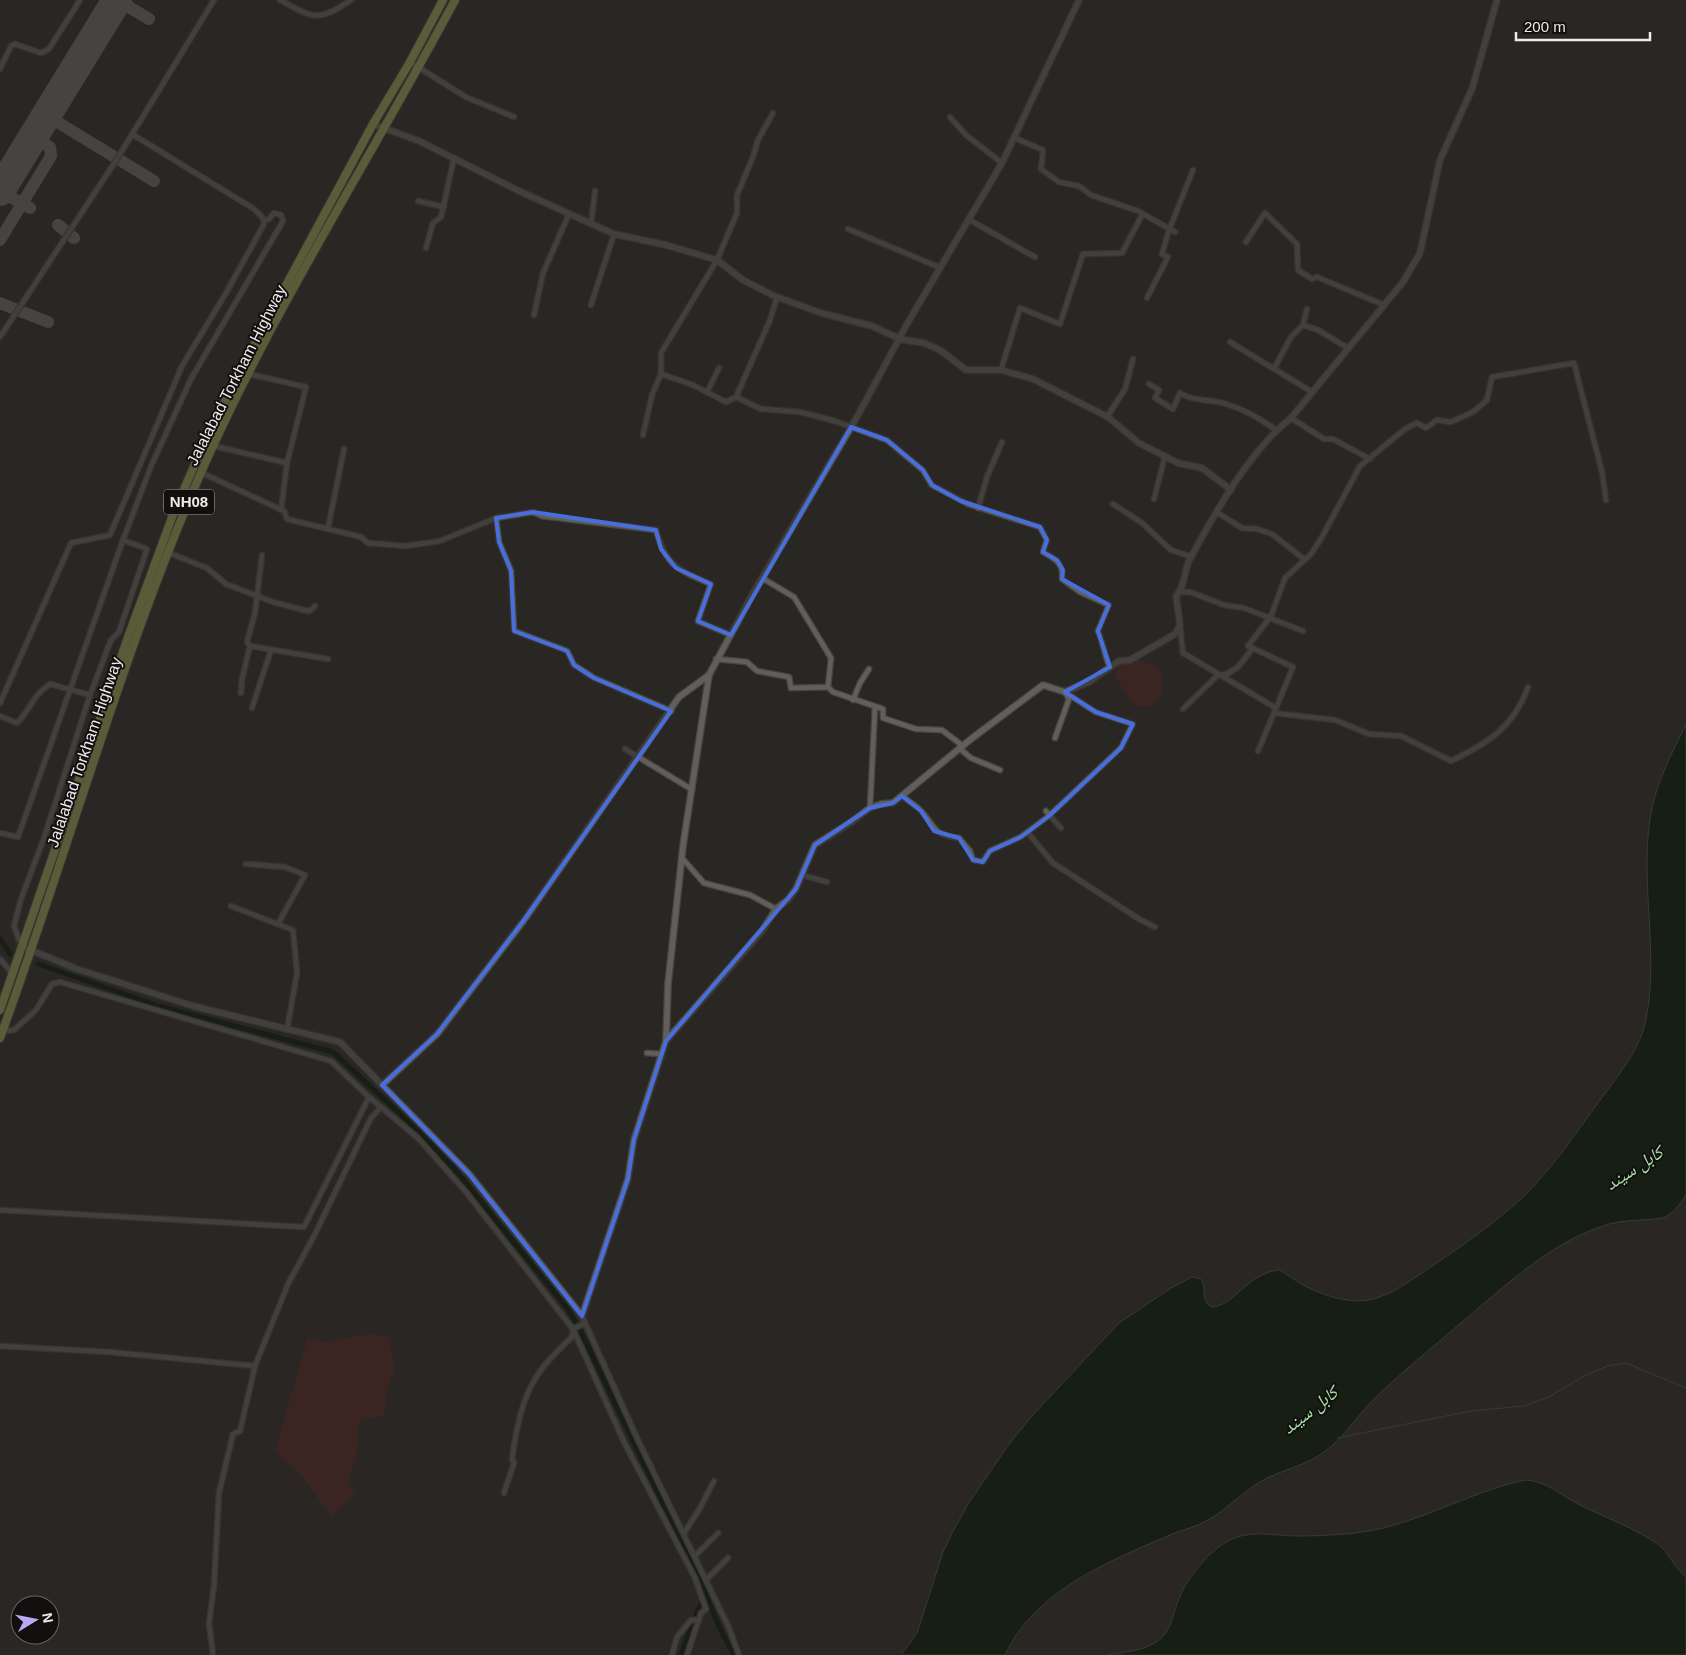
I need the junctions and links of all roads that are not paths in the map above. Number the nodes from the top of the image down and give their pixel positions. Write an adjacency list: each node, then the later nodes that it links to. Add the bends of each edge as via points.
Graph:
1 (80, 0): 11 (street, via 49,49 41,53 15,44)
2 (214, 0): 17 (street)
3 (280, 0): 4 (street, via 306,14 319,16 330,14)
4 (351, 0)
5 (443, 0): 9 (highway, NH08)
6 (455, 0): 10 (highway, Jalalabad Torkham Highway / NH08)
7 (1079, 0): 18 (street)
8 (1497, 0): 41 (street, via 1472,89 1440,160 1420,253 1403,282)
9 (410, 62): 10 (street); 15 (highway, NH08)
10 (419, 68): 13 (street, via 466,97); 16 (highway, Jalalabad Torkham Highway / NH08)
11 (0, 70)
12 (773, 113): 37 (street, via 758,140 737,195 737,213)
13 (514, 117)
14 (950, 117): 20 (street, via 966,135)
15 (373, 124): 16 (street); 139 (highway, NH08, via 242,367 182,494 128,637)
16 (382, 128): 19 (street); 54 (highway, Jalalabad Torkham Highway / NH08)
17 (132, 134): 28 (street, via 254,209); 46 (street)
18 (1015, 138): 20 (street); 26 (street, via 1043,150 1041,168 1059,182 1079,186 1092,195)
19 (454, 158): 24 (street); 25 (street)
20 (1002, 163): 27 (street)
21 (1193, 170): 31 (street)
22 (595, 191): 29 (street)
23 (418, 201): 24 (street)
24 (444, 207): 35 (street, via 441,217 433,223)
25 (569, 214): 29 (street); 44 (street, via 543,273)
26 (1142, 215): 31 (street); 53 (street, via 1122,253 1082,254 1060,324 1020,308)
27 (968, 219): 36 (street); 38 (street)
28 (264, 221): 81 (street, via 274,213 281,215 283,221 191,379 152,464); 110 (street, via 248,255 182,366 110,534 71,544)
29 (591, 224): 33 (street)
30 (848, 229): 38 (street)
31 (1169, 230): 32 (street); 40 (street, via 1162,254 1168,257)
32 (1175, 232)
33 (614, 234): 37 (street); 42 (street)
34 (1246, 242): 41 (street, via 1265,213 1298,244 1298,270 1312,279 1317,277)
35 (426, 248)
36 (1035, 257)
37 (716, 260): 39 (street, via 743,280); 55 (street, via 661,353)
38 (941, 268): 47 (street)
39 (777, 297): 47 (street, via 872,326); 59 (street)
40 (1147, 298)
41 (1384, 304): 49 (street)
42 (591, 305)
43 (1307, 309): 45 (street)
44 (534, 315)
45 (1303, 325): 49 (street); 52 (street, via 1291,336)
46 (0, 337)
47 (900, 339): 53 (street, via 924,343 940,350 966,370); 62 (street)
48 (1230, 342): 52 (street)
49 (1348, 348): 58 (street)
50 (1133, 359): 60 (street, via 1125,389)
51 (719, 368): 57 (street)
52 (1274, 369): 58 (street)
53 (1001, 370): 60 (street, via 1033,379)
54 (249, 374): 66 (highway, Jalalabad Torkham Highway / NH08); 70 (street, via 306,388)
55 (661, 374): 57 (street); 64 (street, via 652,395)
56 (1149, 384): 63 (street, via 1159,390 1154,398 1173,409 1180,393 1191,399 1225,403 1263,420)
57 (707, 392): 59 (street, via 726,402)
58 (1312, 392): 61 (street)
59 (736, 397): 62 (street, via 761,409 800,412)
60 (1107, 417): 68 (street, via 1139,443)
61 (1291, 418): 63 (street); 69 (street, via 1324,439 1333,439)
62 (851, 427): 76 (street, via 887,440 923,470 932,485); 86 (street)
63 (1276, 430): 72 (street)
64 (643, 435)
65 (1002, 442): 76 (street)
66 (214, 446): 70 (street); 71 (highway, Jalalabad Torkham Highway / NH08)
67 (344, 449): 80 (street)
68 (1165, 456): 72 (street, via 1178,463 1202,468); 73 (street)
69 (1370, 459): 74 (street, via 1405,429 1417,423 1426,428 1438,420 1451,422 1473,412 1487,400 1492,377 1574,364 1602,472); 85 (street, via 1360,466 1322,537)
70 (287, 463): 77 (street)
71 (202, 473): 77 (street); 82 (highway, Jalalabad Torkham Highway / NH08)
72 (1231, 490): 78 (street)
73 (1154, 499)
74 (1606, 500)
75 (1113, 504): 84 (street, via 1142,523 1171,550)
76 (978, 508): 99 (street, via 1040,527 1047,540 1043,552 1057,560 1063,570 1062,579 1080,592 1109,605 1098,631)
77 (281, 510): 80 (street, via 287,519)
78 (1218, 513): 84 (street); 85 (street, via 1242,528 1272,534)
79 (496, 518): 80 (street, via 440,541 406,546 368,543 361,537); 93 (street, via 534,512 542,516 656,530 662,549 676,568 711,584 698,621); 115 (street, via 499,542 511,571 514,631 567,651 574,665 594,678)
80 (328, 528)
81 (123, 540): 105 (street); 108 (street, via 147,549 119,632 111,640)
82 (169, 554): 88 (street, via 207,568 226,584); 140 (highway, Jalalabad Torkham Highway / NH08, via 136,640)
83 (262, 555): 88 (street)
84 (1192, 557): 87 (street)
85 (1304, 559): 90 (street, via 1285,578)
86 (762, 578): 93 (street); 103 (street, via 794,597 831,658)
87 (1180, 592): 90 (street, via 1190,592); 91 (street, via 1176,596)
88 (257, 596): 89 (street, via 307,610); 94 (street, via 247,642)
89 (315, 606)
90 (1271, 616): 92 (street); 95 (street, via 1248,646)
91 (1180, 625): 99 (street, via 1167,640); 102 (street, via 1183,653)
92 (1303, 630)
93 (731, 635): 97 (street)
94 (250, 646): 96 (street); 107 (street)
95 (1253, 648): 102 (street, via 1238,667); 114 (street, via 1293,667)
96 (270, 650): 98 (street); 112 (street)
97 (716, 659): 101 (street); 103 (street, via 747,662 757,671 789,677 791,688)
98 (328, 660)
99 (1110, 667): 106 (street, via 1089,682)
100 (869, 669): 109 (street)
101 (709, 675): 115 (street, via 679,698); 123 (street)
102 (1218, 675): 113 (street); 114 (street)
103 (828, 687): 109 (street)
104 (1528, 687): 114 (street, via 1515,716 1500,731 1482,746 1451,760 1401,736 1370,734 1335,720)
105 (72, 690): 108 (street); 116 (street, via 50,684 33,698 17,723); 129 (street, via 18,837)
106 (1066, 692): 117 (street, via 1069,699); 118 (street, via 1043,685); 127 (street, via 1096,712 1133,724 1121,748)
107 (241, 693)
108 (90, 695): 139 (street, via 21,899 14,926)
109 (853, 700): 111 (street)
110 (0, 703)
111 (875, 707): 118 (street, via 883,709 883,718 916,729 942,730); 125 (street)
112 (252, 708)
113 (1184, 709)
114 (1275, 710): 120 (street)
115 (671, 711): 121 (street)
116 (0, 716)
117 (1055, 738)
118 (961, 747): 122 (street, via 971,758); 124 (street)
119 (625, 749): 121 (street)
120 (1258, 751)
121 (638, 758): 123 (street); 149 (street, via 524,920 442,1026)
122 (1000, 770)
123 (691, 789): 131 (street)
124 (902, 796): 125 (street, via 894,803); 130 (street, via 921,811 934,830 944,836 959,838 973,860 983,862 990,850)
125 (870, 808): 133 (street, via 815,845)
126 (1046, 811): 127 (street)
127 (1049, 816): 128 (street); 130 (street)
128 (1061, 828)
129 (0, 833)
130 (1028, 833): 138 (street, via 1053,863 1139,920)
131 (682, 858): 136 (street, via 704,884 750,895); 146 (street, via 668,984)
132 (246, 864): 137 (street, via 285,867 305,875)
133 (802, 875): 134 (street); 136 (street, via 788,900)
134 (827, 882)
135 (231, 906): 137 (street)
136 (776, 909): 146 (street, via 762,931)
137 (279, 922): 144 (street, via 293,930 297,973)
138 (1155, 927)
139 (22, 944): 140 (street); 142 (highway, NH08)
140 (32, 951): 144 (street, via 76,969 193,1006); 145 (highway, Jalalabad Torkham Highway / NH08)
141 (0, 959): 142 (street)
142 (13, 974): 143 (highway, NH08)
143 (0, 1010)
144 (287, 1030): 149 (street, via 340,1042)
145 (1, 1035): 150 (street, via 14,1030 36,1010 52,984 60,982 331,1061)
146 (666, 1042): 148 (street)
147 (647, 1053): 148 (street)
148 (660, 1054): 153 (street, via 634,1140 628,1179)
149 (382, 1086): 153 (street, via 469,1174)
150 (369, 1096): 151 (street); 152 (street, via 304,1227)
151 (380, 1108): 155 (street, via 418,1138 466,1192); 157 (street, via 371,1118 288,1284)
152 (0, 1210)
153 (582, 1316): 154 (street)
154 (585, 1323): 155 (street); 160 (street)
155 (573, 1329): 159 (street, via 572,1337 533,1381); 165 (street, via 624,1442 695,1578 706,1609)
156 (0, 1346): 157 (street, via 109,1352)
157 (255, 1366): 166 (street, via 240,1431 233,1434 218,1493 209,1623)
158 (714, 1481): 160 (street)
159 (504, 1493)
160 (684, 1533): 162 (street)
161 (718, 1533): 162 (street)
162 (695, 1556): 164 (street)
163 (728, 1558): 164 (street)
164 (706, 1580): 169 (street)
165 (699, 1620): 167 (street, via 690,1620 678,1637); 168 (street)
166 (213, 1655)
167 (672, 1655)
168 (686, 1655)
169 (739, 1655)

